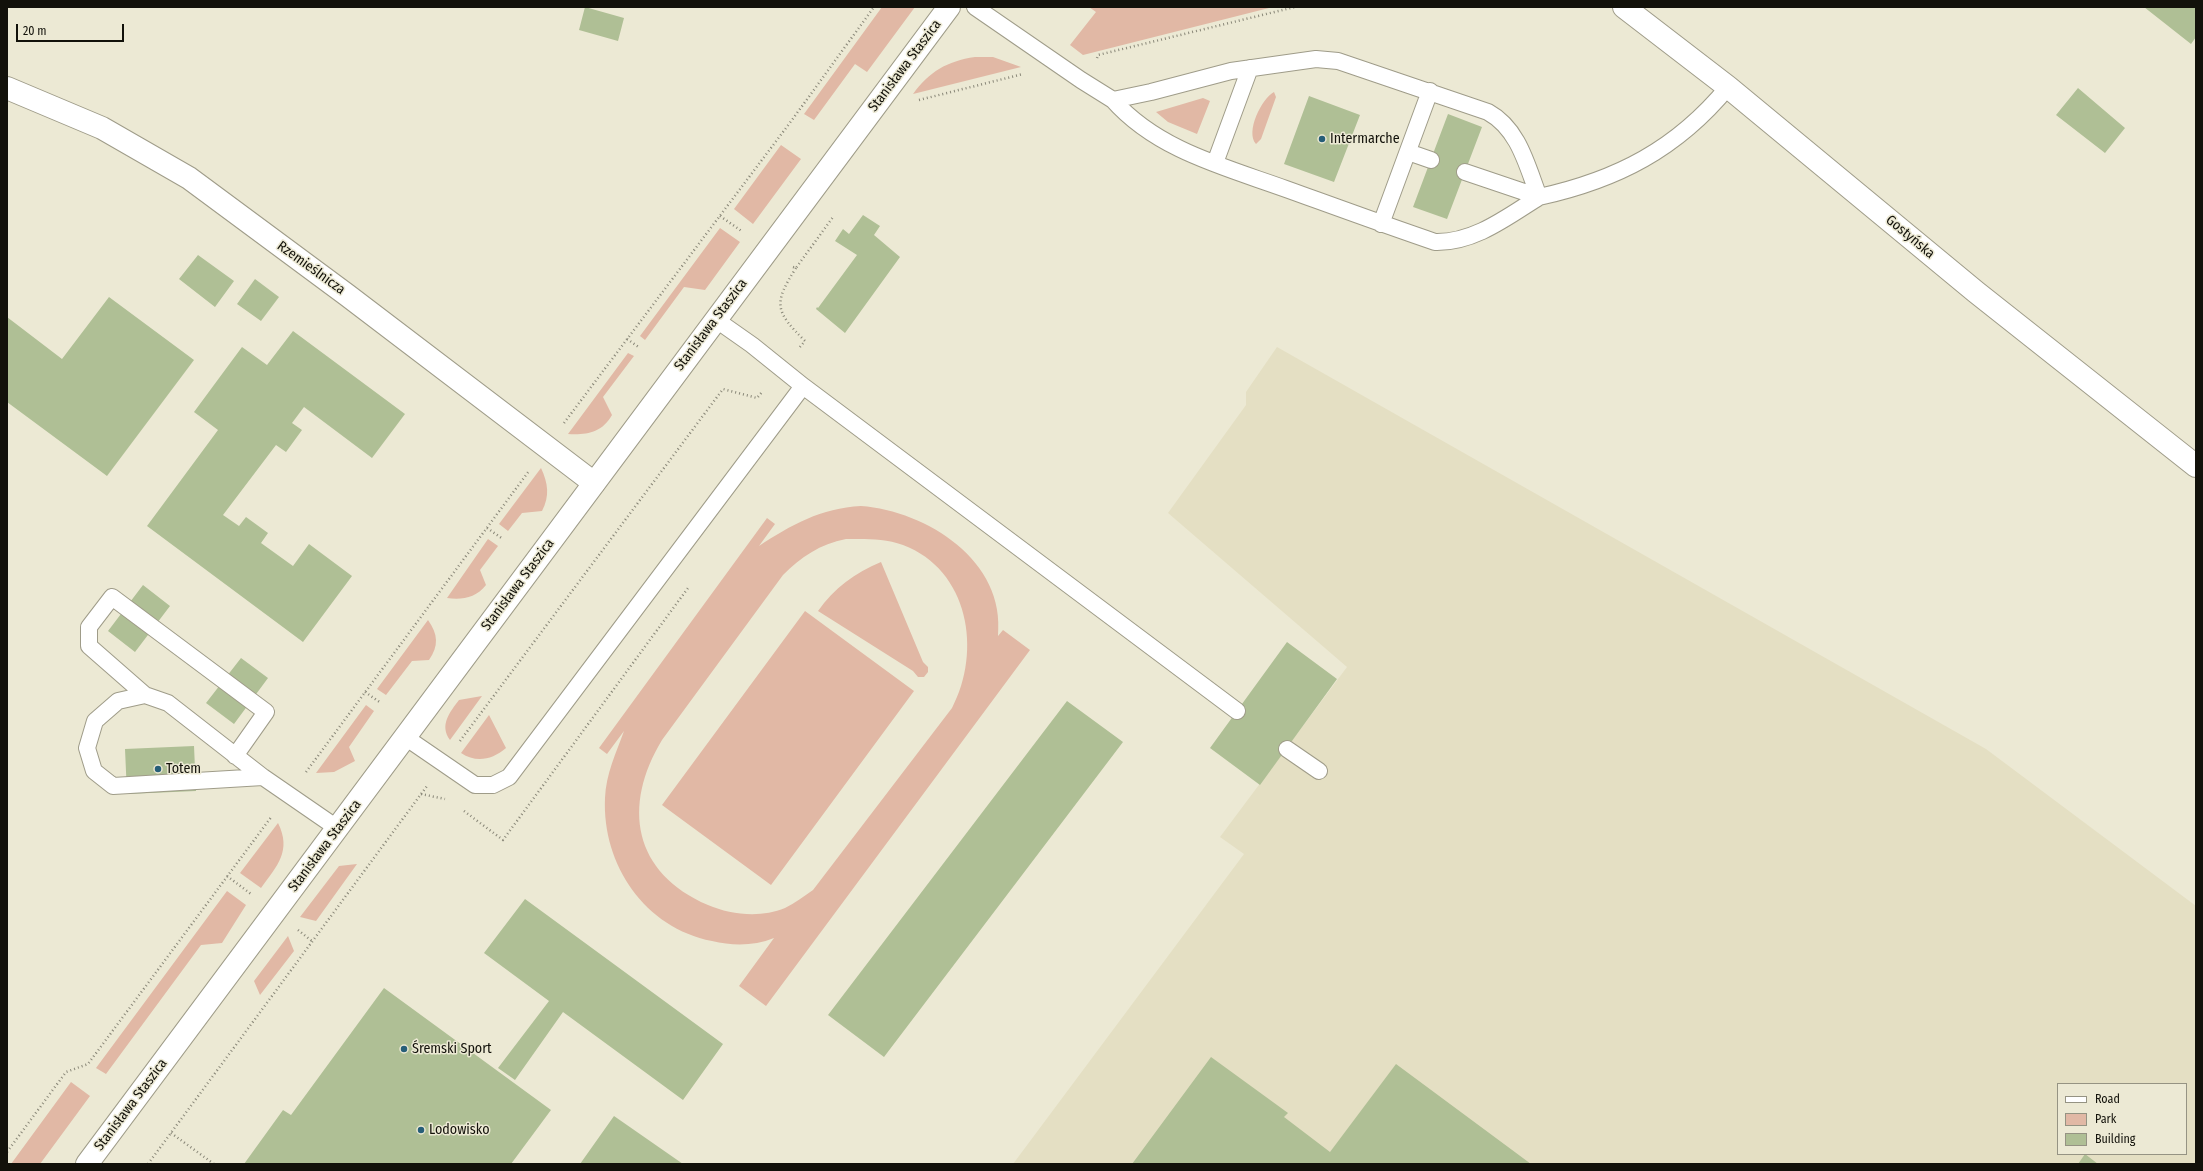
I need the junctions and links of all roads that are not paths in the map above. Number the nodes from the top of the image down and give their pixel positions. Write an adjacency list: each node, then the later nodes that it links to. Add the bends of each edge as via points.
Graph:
1 (949, 7): 15 (main road, Stanisława Staszica)
2 (975, 7): 8 (lane)
3 (1624, 7): 5 (main road, Gostyńska)
4 (1250, 68): 7 (lane, via 1316,59 1338,61); 8 (lane); 11 (lane)
5 (1728, 87): 13 (lane, via 1710,109 1682,134 1634,165 1584,185); 17 (main road, Gostyńska, via 1976,292)
6 (7, 88): 18 (main road, Rzemieślnicza, via 102,128 189,178)
7 (1430, 91): 9 (lane); 13 (lane, via 1498,117 1508,127 1523,154)
8 (1113, 100): 11 (lane, via 1130,119 1159,139)
9 (1408, 152): 10 (lane); 14 (lane)
10 (1431, 160)
11 (1215, 163): 14 (lane)
12 (1465, 172): 13 (lane)
13 (1539, 197): 14 (lane, via 1491,226 1461,239 1446,242 1435,242)
14 (1381, 224)
15 (715, 319): 16 (lane); 18 (main road, Stanisława Staszica)
16 (803, 386): 20 (lane); 21 (lane, via 509,777 493,785 475,785)
17 (2196, 466)
18 (594, 483): 21 (main road, Stanisława Staszica)
19 (145, 695): 23 (lane, via 168,703); 23 (lane, via 89,646 89,627 112,597 266,712); 25 (lane, via 118,702 96,721 88,748 94,771 114,786)
20 (1237, 711)
21 (405, 737): 26 (main road, Stanisława Staszica)
22 (1287, 749): 24 (lane)
23 (236, 756): 25 (lane)
24 (1319, 771)
25 (263, 777): 26 (lane)
26 (338, 828): 27 (main road, Stanisława Staszica)
27 (87, 1164)

